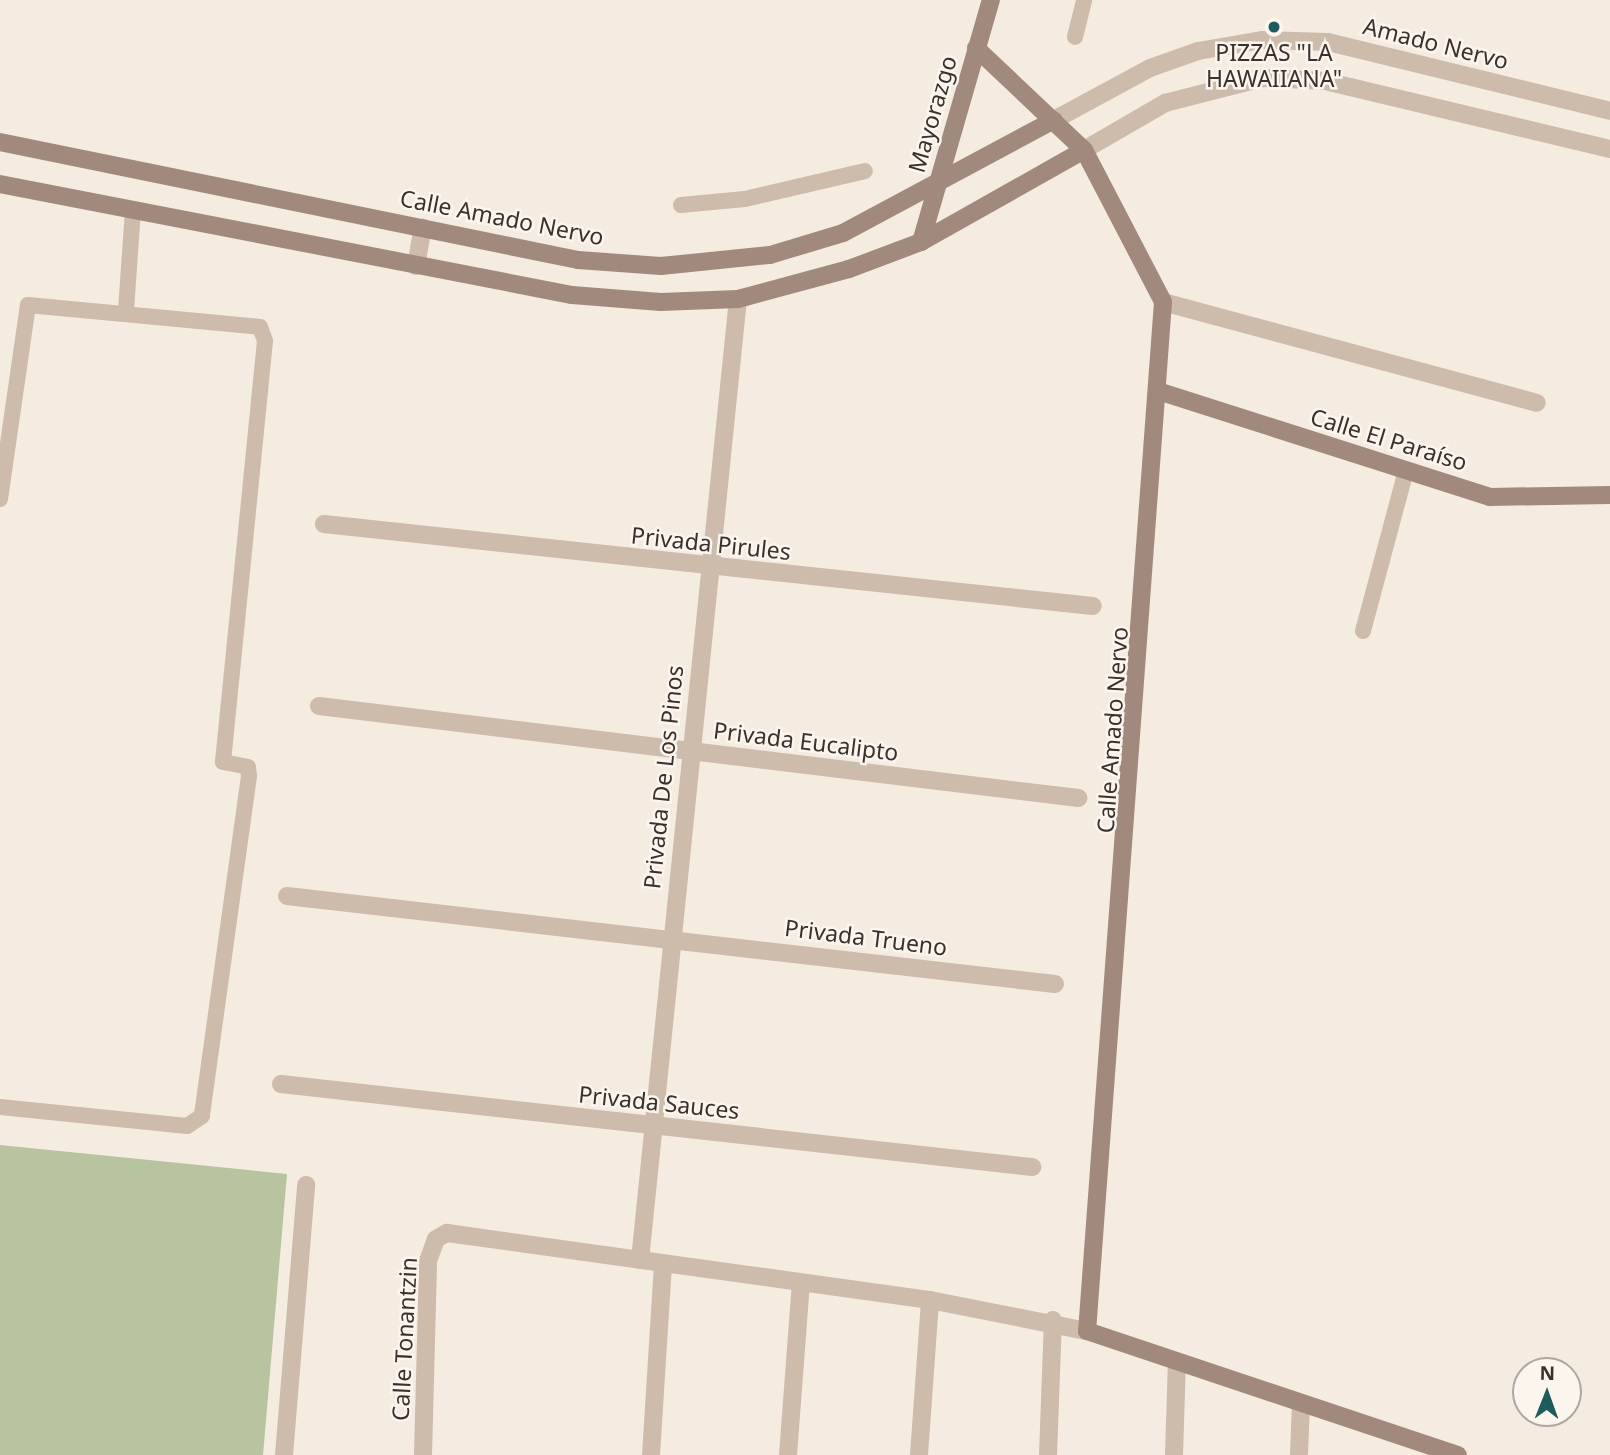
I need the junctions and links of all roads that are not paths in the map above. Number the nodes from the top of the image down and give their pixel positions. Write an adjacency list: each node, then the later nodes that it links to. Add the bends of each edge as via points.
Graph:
1 (991, 0): 4 (main road, Mayorazgo)
2 (1084, 0): 3 (lane)
3 (1075, 37)
4 (976, 48): 6 (main road); 12 (main road, Mayorazgo)
5 (1610, 111): 6 (street, Amado Nervo, via 1328,42 1263,40 1198,51 1150,68)
6 (1054, 120): 9 (main road); 12 (main road, Calle Amado Nervo)
7 (0, 142): 15 (main road, Calle Amado Nervo)
8 (1610, 149): 9 (street, via 1325,81 1264,78 1165,103)
9 (1084, 150): 16 (main road); 19 (main road)
10 (865, 171): 13 (lane, via 745,199)
11 (0, 184): 14 (main road)
12 (937, 185): 15 (main road, Calle Amado Nervo, via 843,233 770,255 697,265 578,260); 16 (main road, Mayorazgo)
13 (681, 205)
14 (133, 209): 17 (main road); 20 (lane)
15 (423, 228): 17 (street)
16 (921, 243): 18 (main road)
17 (416, 266): 18 (main road, via 572,295 661,302)
18 (738, 299): 27 (street, Privada De Los Pinos)
19 (1163, 302): 21 (main road, Calle Amado Nervo); 22 (street)
20 (126, 310): 25 (lane, via 28,305); 37 (lane, via 243,321 260,327 265,341 223,762 248,767 249,776 202,1116 187,1126)
21 (1158, 391): 23 (main road, Calle El Paraíso); 46 (main road, Calle Amado Nervo)
22 (1536, 403)
23 (1406, 471): 24 (main road, Calle El Paraíso, via 1490,497); 29 (lane)
24 (1610, 495)
25 (0, 499)
26 (324, 524): 27 (street, Privada Pirules)
27 (708, 568): 28 (street, Privada Pirules); 31 (street, Privada De Los Pinos)
28 (1093, 606)
29 (1363, 631)
30 (319, 706): 31 (street, Privada Eucalipto)
31 (690, 752): 32 (street, Privada Eucalipto); 34 (street, Privada De Los Pinos)
32 (1078, 798)
33 (287, 896): 34 (street)
34 (671, 940): 35 (street, Privada Trueno); 38 (street, Privada De Los Pinos)
35 (1055, 984)
36 (281, 1084): 38 (street, Privada Sauces)
37 (0, 1108)
38 (653, 1127): 39 (street, Privada Sauces); 41 (street, Privada De Los Pinos)
39 (1032, 1167)
40 (306, 1185): 50 (street)
41 (640, 1260): 42 (street); 51 (street, Calle Tonantzin, via 447,1234 436,1239 428,1261)
42 (663, 1263): 43 (street); 52 (street)
43 (801, 1283): 44 (street); 53 (street)
44 (930, 1300): 45 (street); 54 (street)
45 (1053, 1320): 46 (street); 55 (street)
46 (1087, 1331): 47 (main road)
47 (1177, 1362): 48 (main road); 56 (street)
48 (1301, 1403): 49 (main road); 57 (street)
49 (1449, 1454)
50 (284, 1455)
51 (424, 1455)
52 (651, 1455)
53 (788, 1455)
54 (919, 1455)
55 (1048, 1455)
56 (1174, 1455)
57 (1299, 1455)

